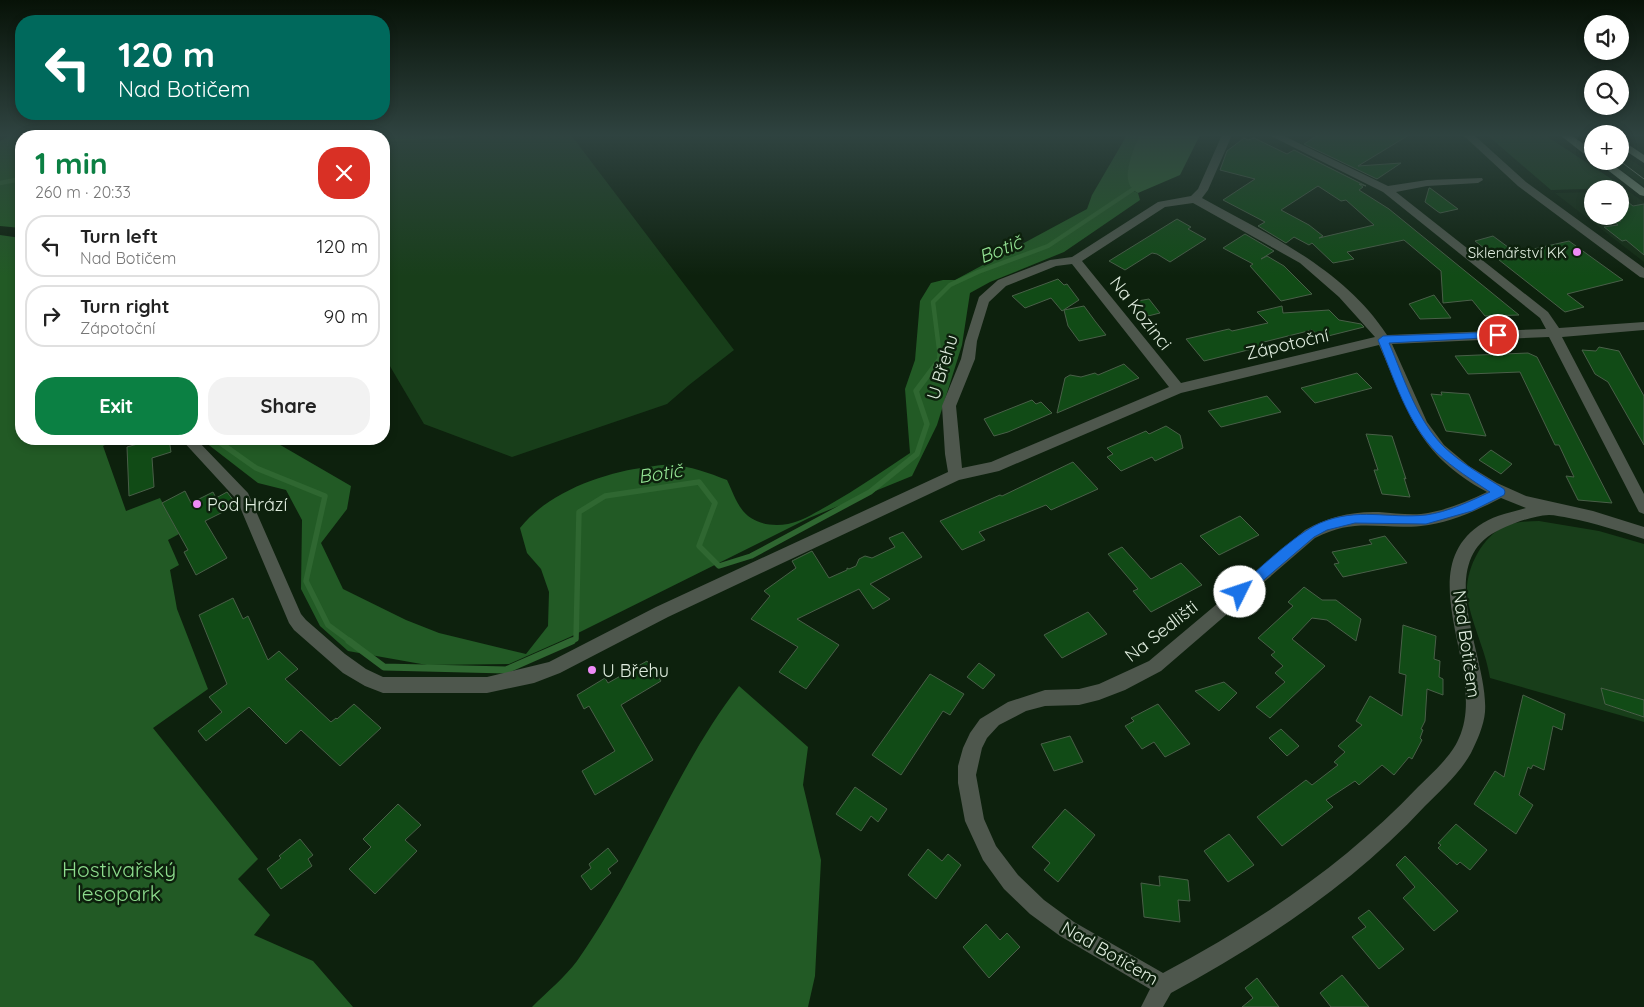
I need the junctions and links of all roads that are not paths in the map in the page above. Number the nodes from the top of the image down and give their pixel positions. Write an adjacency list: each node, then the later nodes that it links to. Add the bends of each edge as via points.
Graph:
1 (1206, 182): 8 (street)
2 (1371, 182): 6 (street)
3 (1444, 182): 6 (street)
4 (1520, 182): 10 (street)
5 (1629, 182): 7 (main road)
6 (1387, 190): 12 (street, via 1538,310 1550,322)
7 (1644, 193)
8 (1195, 199): 9 (street, U Břehu, via 1162,204); 13 (street, via 1309,264)
9 (1076, 260): 14 (street, Na Kozinci); 16 (street, U Břehu, via 1054,263 1002,283 983,300 968,359 949,406)
10 (1644, 274)
11 (1644, 326): 12 (street, Zápotoční)
12 (1554, 332): 13 (street, Zápotoční); 18 (street)
13 (1383, 340): 14 (street, Zápotoční); 17 (street, via 1409,402 1439,449)
14 (1178, 389): 16 (street, Zápotoční, via 994,467)
15 (194, 445): 16 (street, via 243,497 300,625 359,674 376,683 395,686 487,686 554,668 662,612)
16 (956, 475)
17 (1500, 492): 19 (street); 21 (street, Na Sedlišti, via 1468,508 1426,520 1355,518 1324,527 1310,534 1156,666 1139,676 1080,697 1029,701 992,720 980,733 966,775 968,801)
18 (1644, 508)
19 (1550, 509): 20 (street); 22 (street, Nad Botičem, via 1524,513 1486,527 1463,556 1457,580 1460,612 1474,673 1476,718 1464,748 1408,812 1320,888 1230,949)
20 (1644, 533)
21 (976, 827): 22 (street, Nad Botičem, via 1010,882 1041,911 1075,936)
22 (1162, 985): 23 (street)
23 (1152, 1007)

